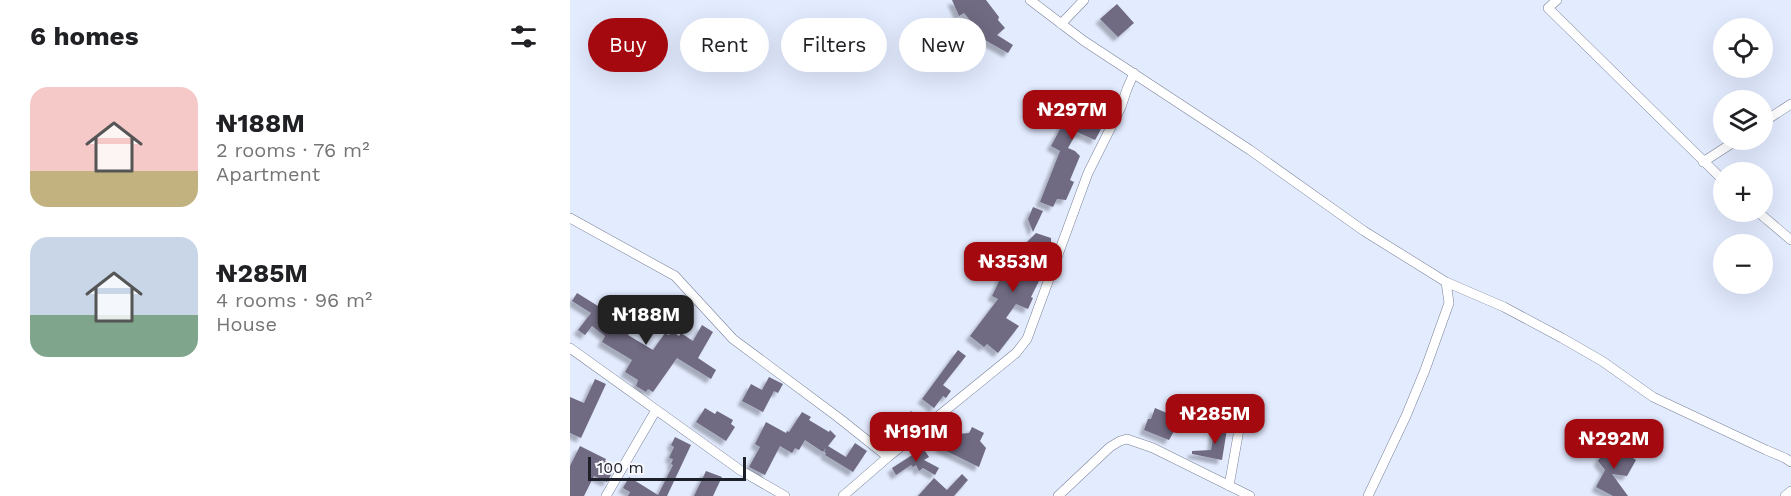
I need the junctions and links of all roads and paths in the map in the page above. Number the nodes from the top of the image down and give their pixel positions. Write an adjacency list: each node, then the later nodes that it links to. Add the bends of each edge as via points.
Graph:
1 (1030, 0): 6 (street)
2 (1084, 0): 6 (street)
3 (1540, 0): 5 (street)
4 (1557, 0): 5 (street)
5 (1548, 8): 11 (street)
6 (1061, 24): 7 (street)
7 (1134, 73): 16 (street, via 1364,231); 22 (street, via 1088,173 1027,339 1016,353)
8 (1791, 104): 9 (street)
9 (1773, 116)
10 (1722, 150): 11 (street)
11 (1703, 162): 12 (street)
12 (1713, 172)
13 (570, 218): 22 (street, via 675,276 733,339)
14 (1770, 222): 15 (street)
15 (1791, 240)
16 (1446, 282): 17 (street); 18 (street)
17 (1468, 292): 18 (street); 23 (street, via 1562,338 1653,397)
18 (1449, 303): 31 (street, via 1406,416)
19 (570, 348): 21 (street)
20 (1243, 407): 24 (street)
21 (656, 410): 27 (street); 28 (street)
22 (888, 457): 29 (street)
23 (1791, 462)
24 (1229, 486): 26 (street); 30 (street, via 1154,448 1127,439 1110,447)
25 (1791, 491): 32 (street)
26 (1244, 495)
27 (606, 496)
28 (784, 496)
29 (843, 496)
30 (1058, 496)
31 (1368, 496)
32 (1785, 496)

